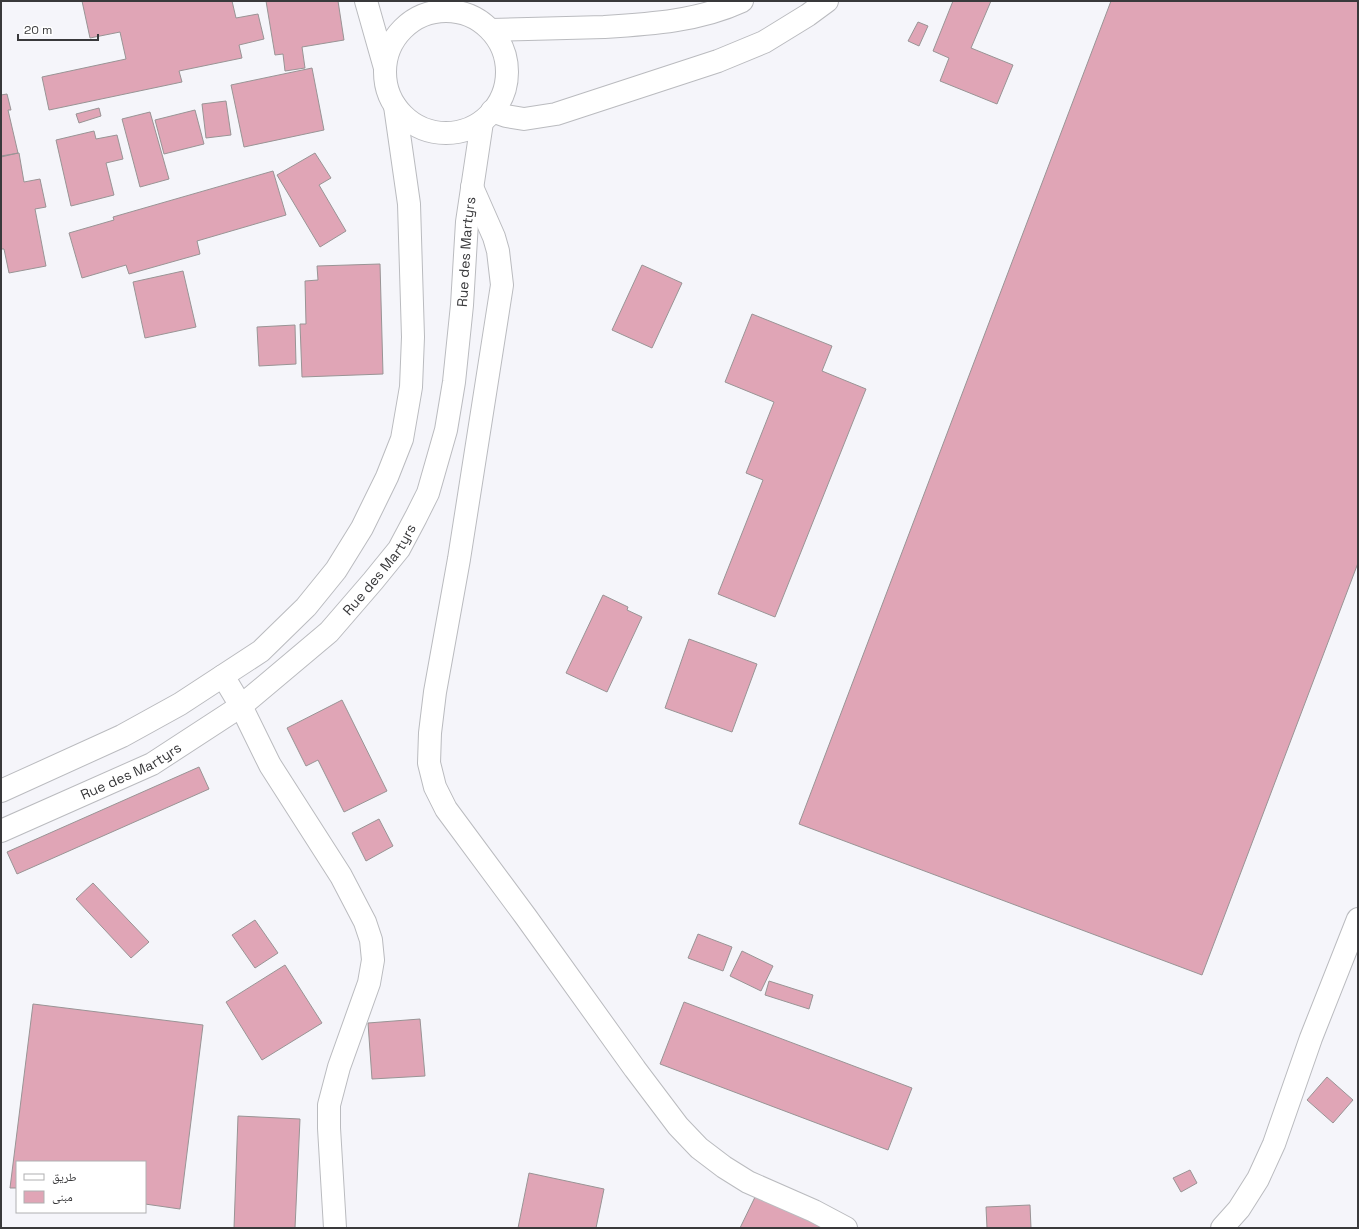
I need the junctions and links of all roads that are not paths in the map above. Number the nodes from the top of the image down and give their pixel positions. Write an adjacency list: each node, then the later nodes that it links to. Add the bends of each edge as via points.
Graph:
1 (366, 1): 6 (street)
2 (742, 1): 5 (street, via 723,10 686,19 628,26)
3 (826, 1): 8 (street, via 764,42 718,61 556,114 524,119)
4 (463, 8): 5 (street); 6 (street, via 435,12 415,19 400,32 390,49)
5 (491, 30): 8 (street, via 502,47 508,66 506,87 498,106)
6 (385, 68): 7 (street, via 387,88)
7 (395, 106): 8 (street, via 409,121 427,130 446,133 466,130); 10 (street, via 409,204 411,249 411,387 402,439 362,528 336,570 306,607 261,651)
8 (487, 116): 9 (street, Rue des Martyrs)
9 (472, 188): 11 (street, Rue des Martyrs, via 454,382 446,430 428,493 398,549 374,581 329,632); 16 (street, via 494,237 502,285 435,692 429,763 435,787 446,809 683,1132 699,1148 742,1178)
10 (223, 676): 11 (street); 12 (street, via 180,704 122,736)
11 (241, 706): 13 (street, Rue des Martyrs, via 152,764); 15 (street, via 270,765 341,876 365,922 371,940 373,960 369,982 339,1067 329,1105)
12 (1, 791)
13 (1, 831)
14 (1358, 919): 17 (street, via 1311,1038 1274,1144 1254,1185 1239,1209)
15 (335, 1228)
16 (846, 1228)
17 (1222, 1228)

